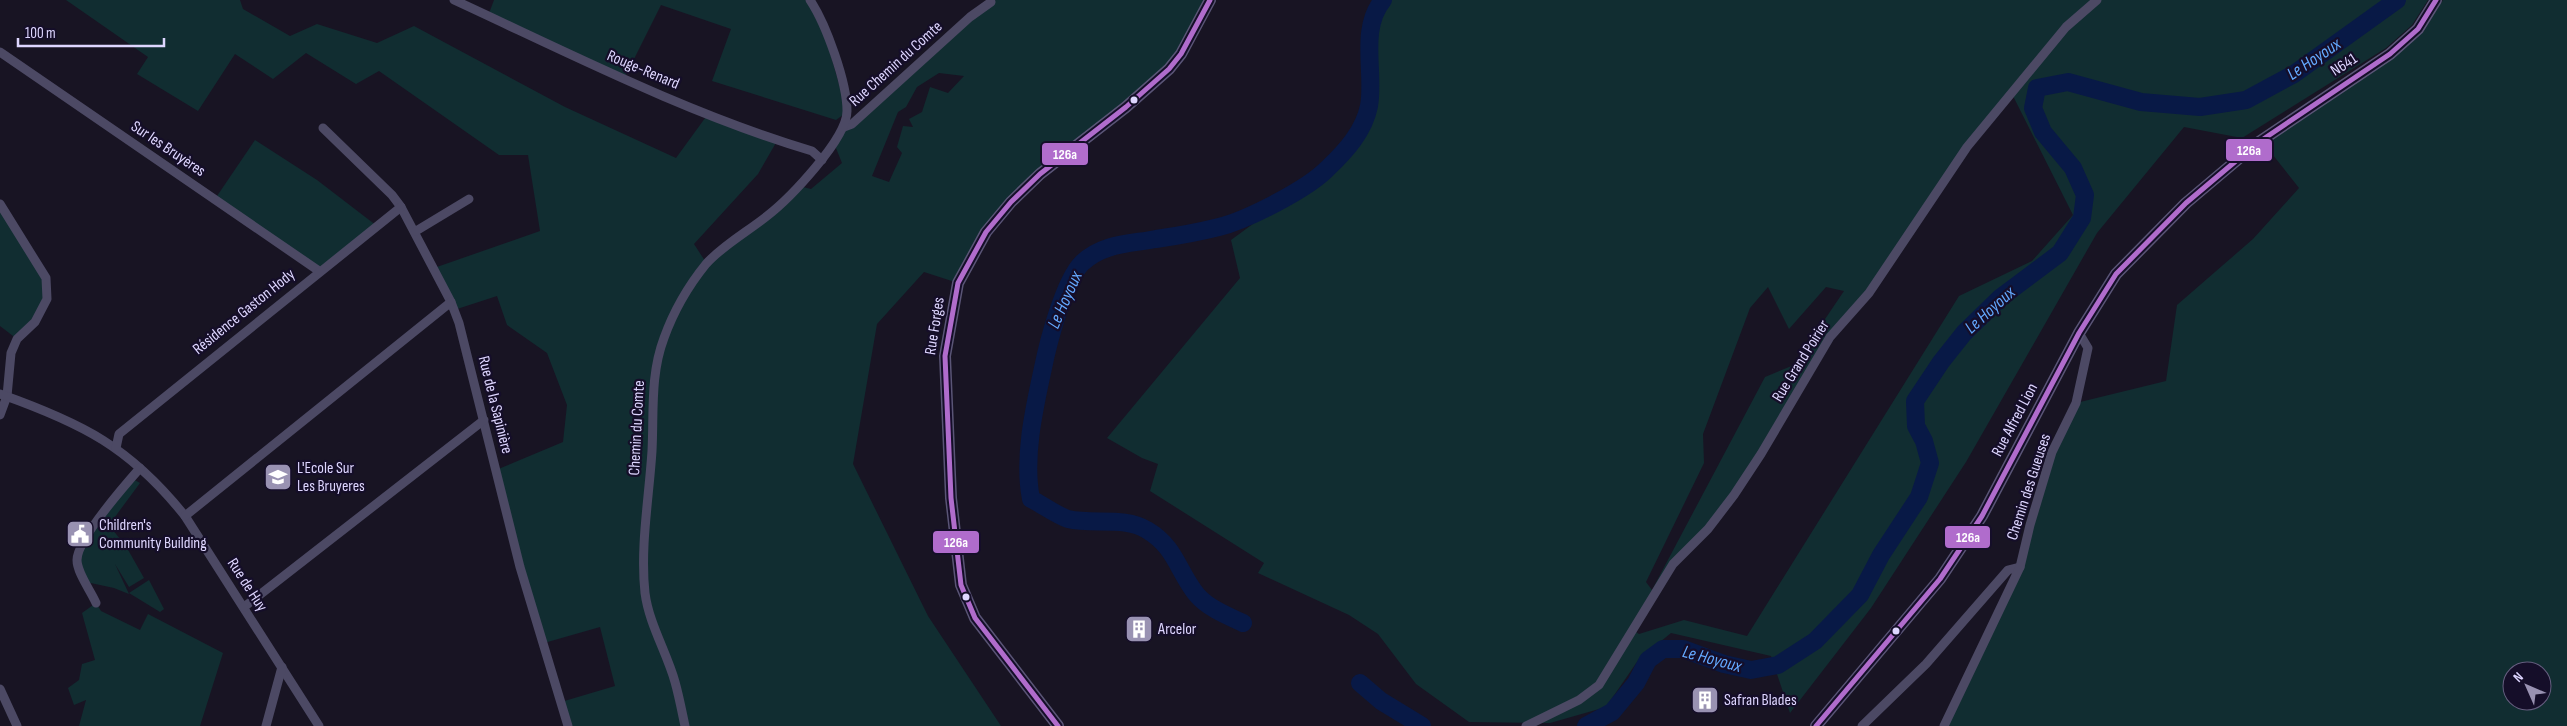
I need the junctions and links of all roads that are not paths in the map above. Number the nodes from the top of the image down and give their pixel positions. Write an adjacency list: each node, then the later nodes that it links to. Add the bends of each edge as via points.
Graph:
1 (454, 0): 11 (street, Rouge-Renard, via 606,71 708,114 812,151)
2 (810, 0): 8 (street, Rue Chemin du Comte, via 826,30 843,86 847,112)
3 (1210, 0): 35 (main road, Rue Forges, via 1181,54 1169,69 1010,202 986,232 958,283 945,356 951,498 961,585 975,618)
4 (2098, 0): 36 (street, Rue Grand Poirier, via 2066,27 1967,147 1869,294 1830,337 1734,495 1708,529 1673,564 1598,685 1579,700)
5 (2436, 0): 10 (main road, N641 / N641, via 2418,29 2390,54)
6 (991, 2): 8 (street, Rue Chemin du Comte, via 970,17 852,124)
7 (0, 52): 16 (street, Sur les Bruyères)
8 (844, 127): 11 (street, Rue Chemin du Comte)
9 (322, 128): 14 (street, Rue de la Sapinière)
10 (2256, 144): 18 (main road, Rue Alfred Lion / N641, via 2186,203 2116,274)
11 (822, 160): 34 (street, Chemin du Comte, via 768,215 707,264 690,287 661,347 653,380 652,448 644,546 645,594 675,682)
12 (469, 199): 15 (street)
13 (0, 204): 19 (street, via 46,278 47,299 35,322 17,339)
14 (401, 207): 15 (street, Rue de la Sapinière); 16 (street, Résidence Gaston Hody)
15 (416, 231): 17 (street, Rue de la Sapinière)
16 (319, 270): 22 (street, Résidence Gaston Hody, via 119,434)
17 (451, 302): 21 (street, Rue de la Sapinière); 24 (street)
18 (2079, 333): 25 (street, Chemin des Gueuses, via 2088,348 2076,403 2052,452); 37 (main road, Rue Alfred Lion / N641, via 1982,516 1940,579)
19 (3, 395): 20 (street); 22 (street, Rue de Huy, via 67,420)
20 (0, 415)
21 (484, 420): 27 (street); 33 (street, Rue de la Sapinière, via 520,567)
22 (116, 448): 23 (street, Rue de Huy)
23 (140, 468): 24 (street, Rue de Huy, via 161,486); 26 (street, via 78,551 77,562)
24 (185, 516): 27 (street, Rue de Huy)
25 (2020, 567): 38 (street, Chemin des Gueuses, via 2008,570 1926,664); 39 (street, Chemin des Gueuses)
26 (96, 603)
27 (244, 608): 28 (street, Rue de Huy)
28 (282, 667): 31 (street); 32 (street, Rue de Huy)
29 (0, 689): 30 (street)
30 (17, 726)
31 (266, 726)
32 (319, 726)
33 (568, 726)
34 (685, 726)
35 (1058, 726)
36 (1526, 726)
37 (1816, 726)
38 (1862, 726)
39 (1944, 726)

